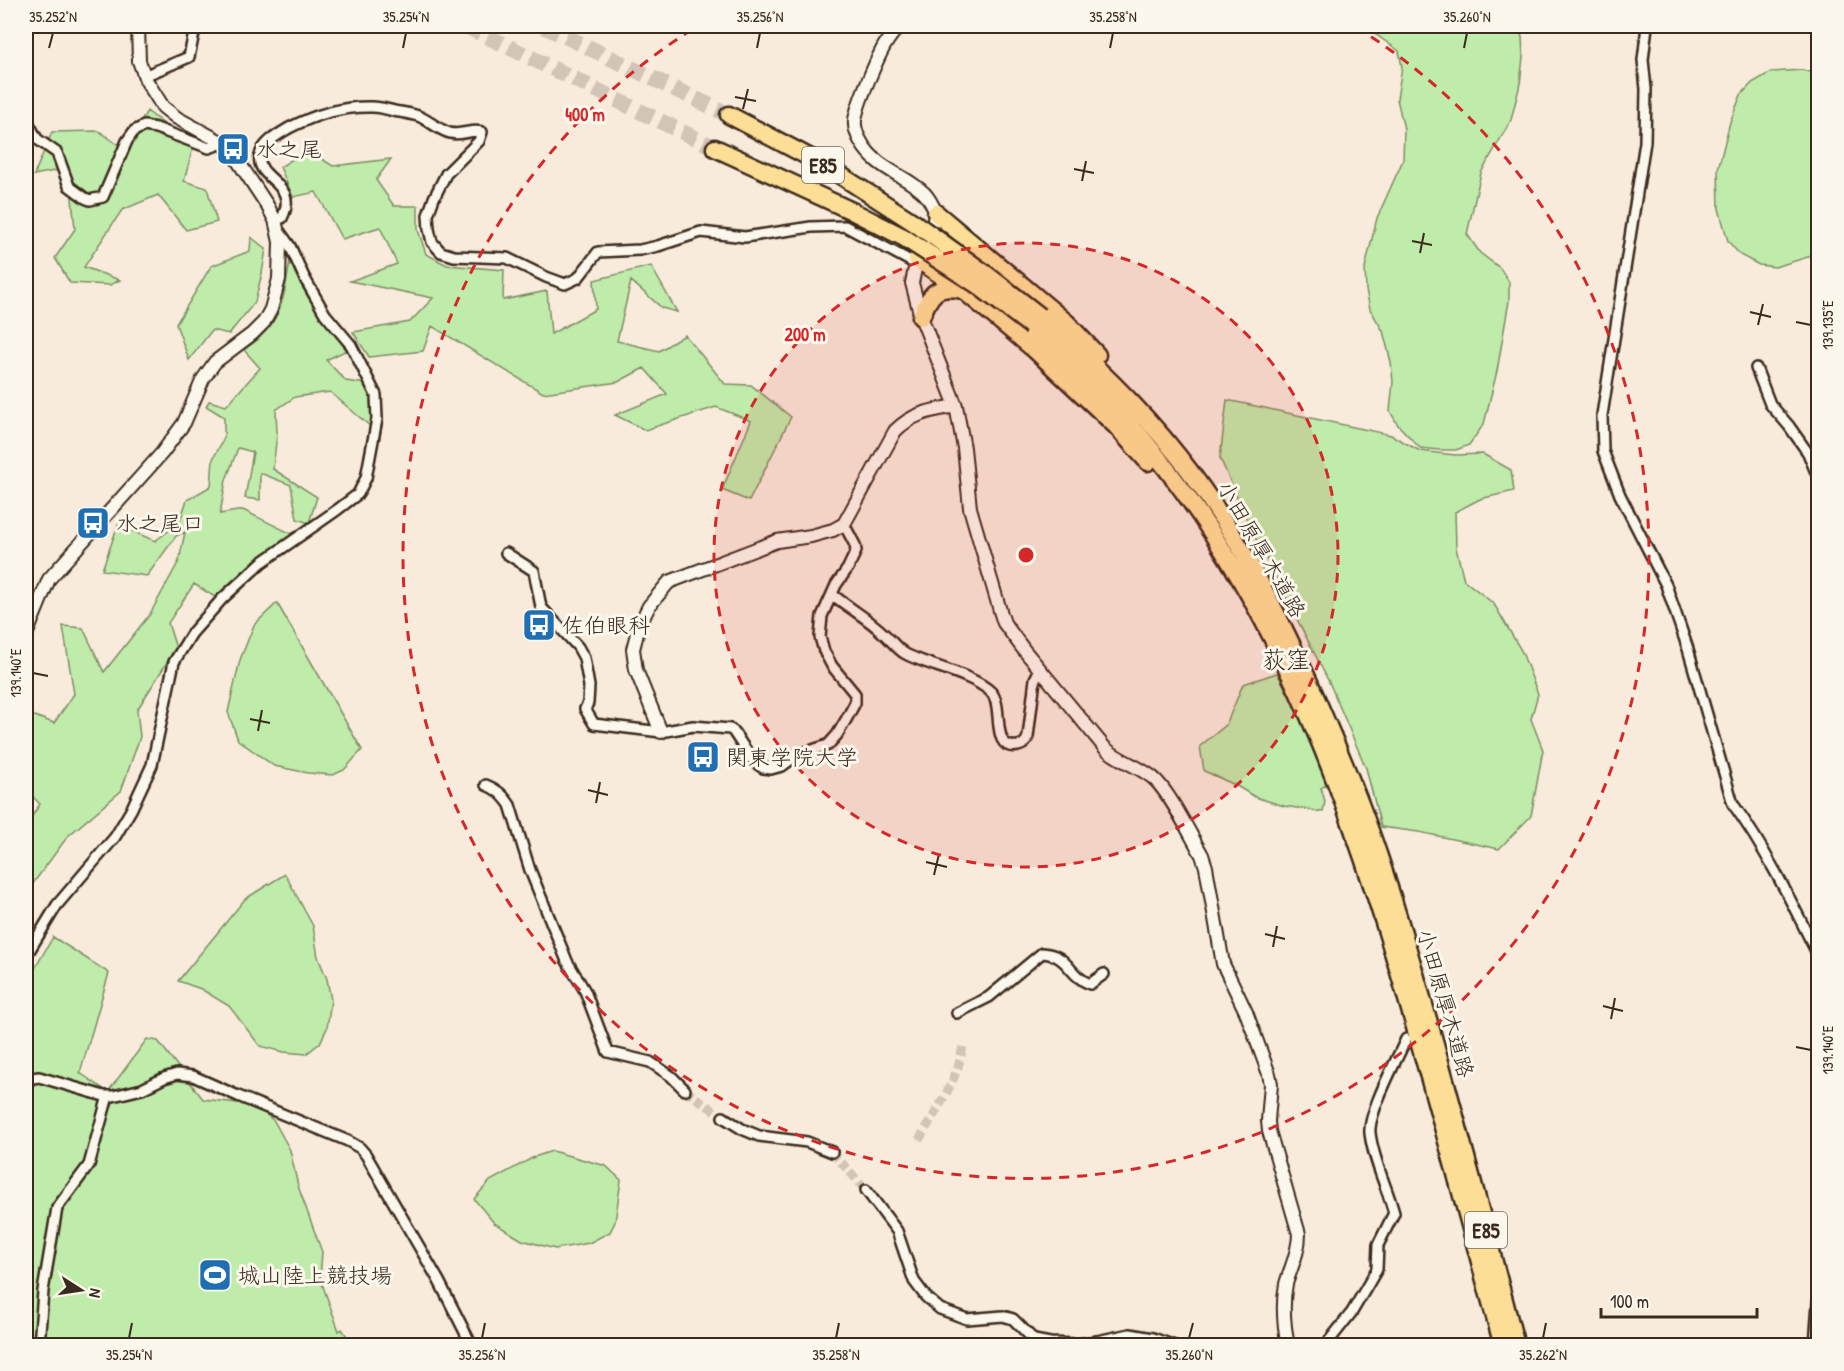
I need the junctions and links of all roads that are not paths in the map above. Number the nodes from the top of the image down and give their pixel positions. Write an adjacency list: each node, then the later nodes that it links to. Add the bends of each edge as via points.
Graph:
1 (138, 26): 6 (street, via 139,61)
2 (199, 26): 6 (street, via 189,57)
3 (900, 26): 11 (street, via 884,45 863,92 855,120 856,132 867,153 924,193)
4 (1636, 26): 5 (street)
5 (1647, 26): 29 (street, via 1643,60 1645,142 1602,416 1603,451 1620,495 1666,585 1733,804 1784,887)
6 (144, 76): 9 (street, via 163,106 177,118)
7 (729, 115): 16 (highway, 小田原厚木道路 / E85, bridge, via 826,166 914,222 987,274)
8 (26, 118): 9 (street, via 37,139 57,153 69,186 90,200 104,197 127,141 144,126 209,148)
9 (223, 143): 12 (street, via 247,173)
10 (715, 148): 16 (highway, 小田原厚木道路 / E85, bridge, via 903,237)
11 (936, 213): 13 (street); 19 (highway, via 1067,323 1113,372)
12 (275, 223): 13 (street, via 287,209 286,200 281,187 260,166 266,145 284,131 321,114 374,107 419,116 452,134 482,132 479,141 446,174 428,215 432,242 441,252 454,256 507,258 565,284 578,278 598,252 640,250 701,232 745,237 845,226); 25 (street, via 280,242 279,279 264,322 215,362 184,423 162,453 49,579); 30 (street, via 325,314 351,345 376,394 377,419 366,478 358,494 261,563 192,633 174,662 152,765 131,810 115,837 57,905)
13 (917, 262): 14 (highway); 15 (street, via 912,283)
14 (963, 290): 15 (highway, via 938,290); 23 (highway, via 1116,426)
15 (921, 317): 18 (street)
16 (1036, 321): 19 (highway, 小田原厚木道路 / E85, via 1099,369); 23 (highway, 小田原厚木道路 / E85, via 1170,472)
17 (1756, 368): 20 (street, via 1770,404 1808,453)
18 (956, 406): 21 (street, via 916,415 904,422); 26 (street, via 970,508 1000,614)
19 (1142, 413): 38 (highway, 小田原厚木道路 / E85, via 1218,511 1296,654 1335,742 1407,944)
20 (1818, 477)
21 (844, 524): 24 (street, via 856,551); 27 (street, via 811,536 777,541 669,582 644,616 633,649 636,670)
22 (506, 553): 27 (street, via 534,571 541,607 584,658 589,686 585,708 594,724)
23 (1242, 580): 38 (highway, 小田原厚木道路 / E85, via 1305,705 1335,777)
24 (833, 595): 26 (street, via 905,654 990,691 1006,745 1022,746 1026,742 1035,678); 27 (street, via 822,616 820,638 832,666 855,699 828,745 796,755 777,768 766,769 753,761 733,730 699,725)
25 (26, 635)
26 (1040, 669): 45 (street, via 1105,748 1160,784 1202,855 1223,964 1269,1074 1269,1131 1299,1234 1286,1287 1284,1317)
27 (661, 732)
28 (486, 784): 35 (street, via 497,789 510,805 530,870 608,1052 650,1062)
29 (1818, 955)
30 (26, 956)
31 (1104, 974): 32 (street, via 1090,984 1079,980 1059,956 1042,953 989,998)
32 (957, 1013)
33 (1406, 1039): 46 (street, via 1369,1131 1394,1213 1378,1245 1377,1269)
34 (26, 1084): 36 (street, via 39,1077)
35 (685, 1090)
36 (108, 1096): 42 (street, via 89,1165 57,1208 43,1291); 43 (street, via 142,1089 177,1074 193,1076 360,1148 439,1281)
37 (723, 1117): 39 (street, via 759,1136 807,1143)
38 (1448, 1117): 47 (highway, 小田原厚木道路 / E85); 48 (highway, 小田原厚木道路 / E85)
39 (832, 1152)
40 (866, 1190): 44 (street, via 897,1232 914,1281 940,1309 967,1319 1013,1319 1034,1340 1042,1342 1076,1344 1130,1334)
41 (1818, 1302): 49 (street)
42 (39, 1346)
43 (472, 1346)
44 (1174, 1346)
45 (1288, 1346)
46 (1329, 1346)
47 (1503, 1346)
48 (1516, 1346)
49 (1815, 1346)

